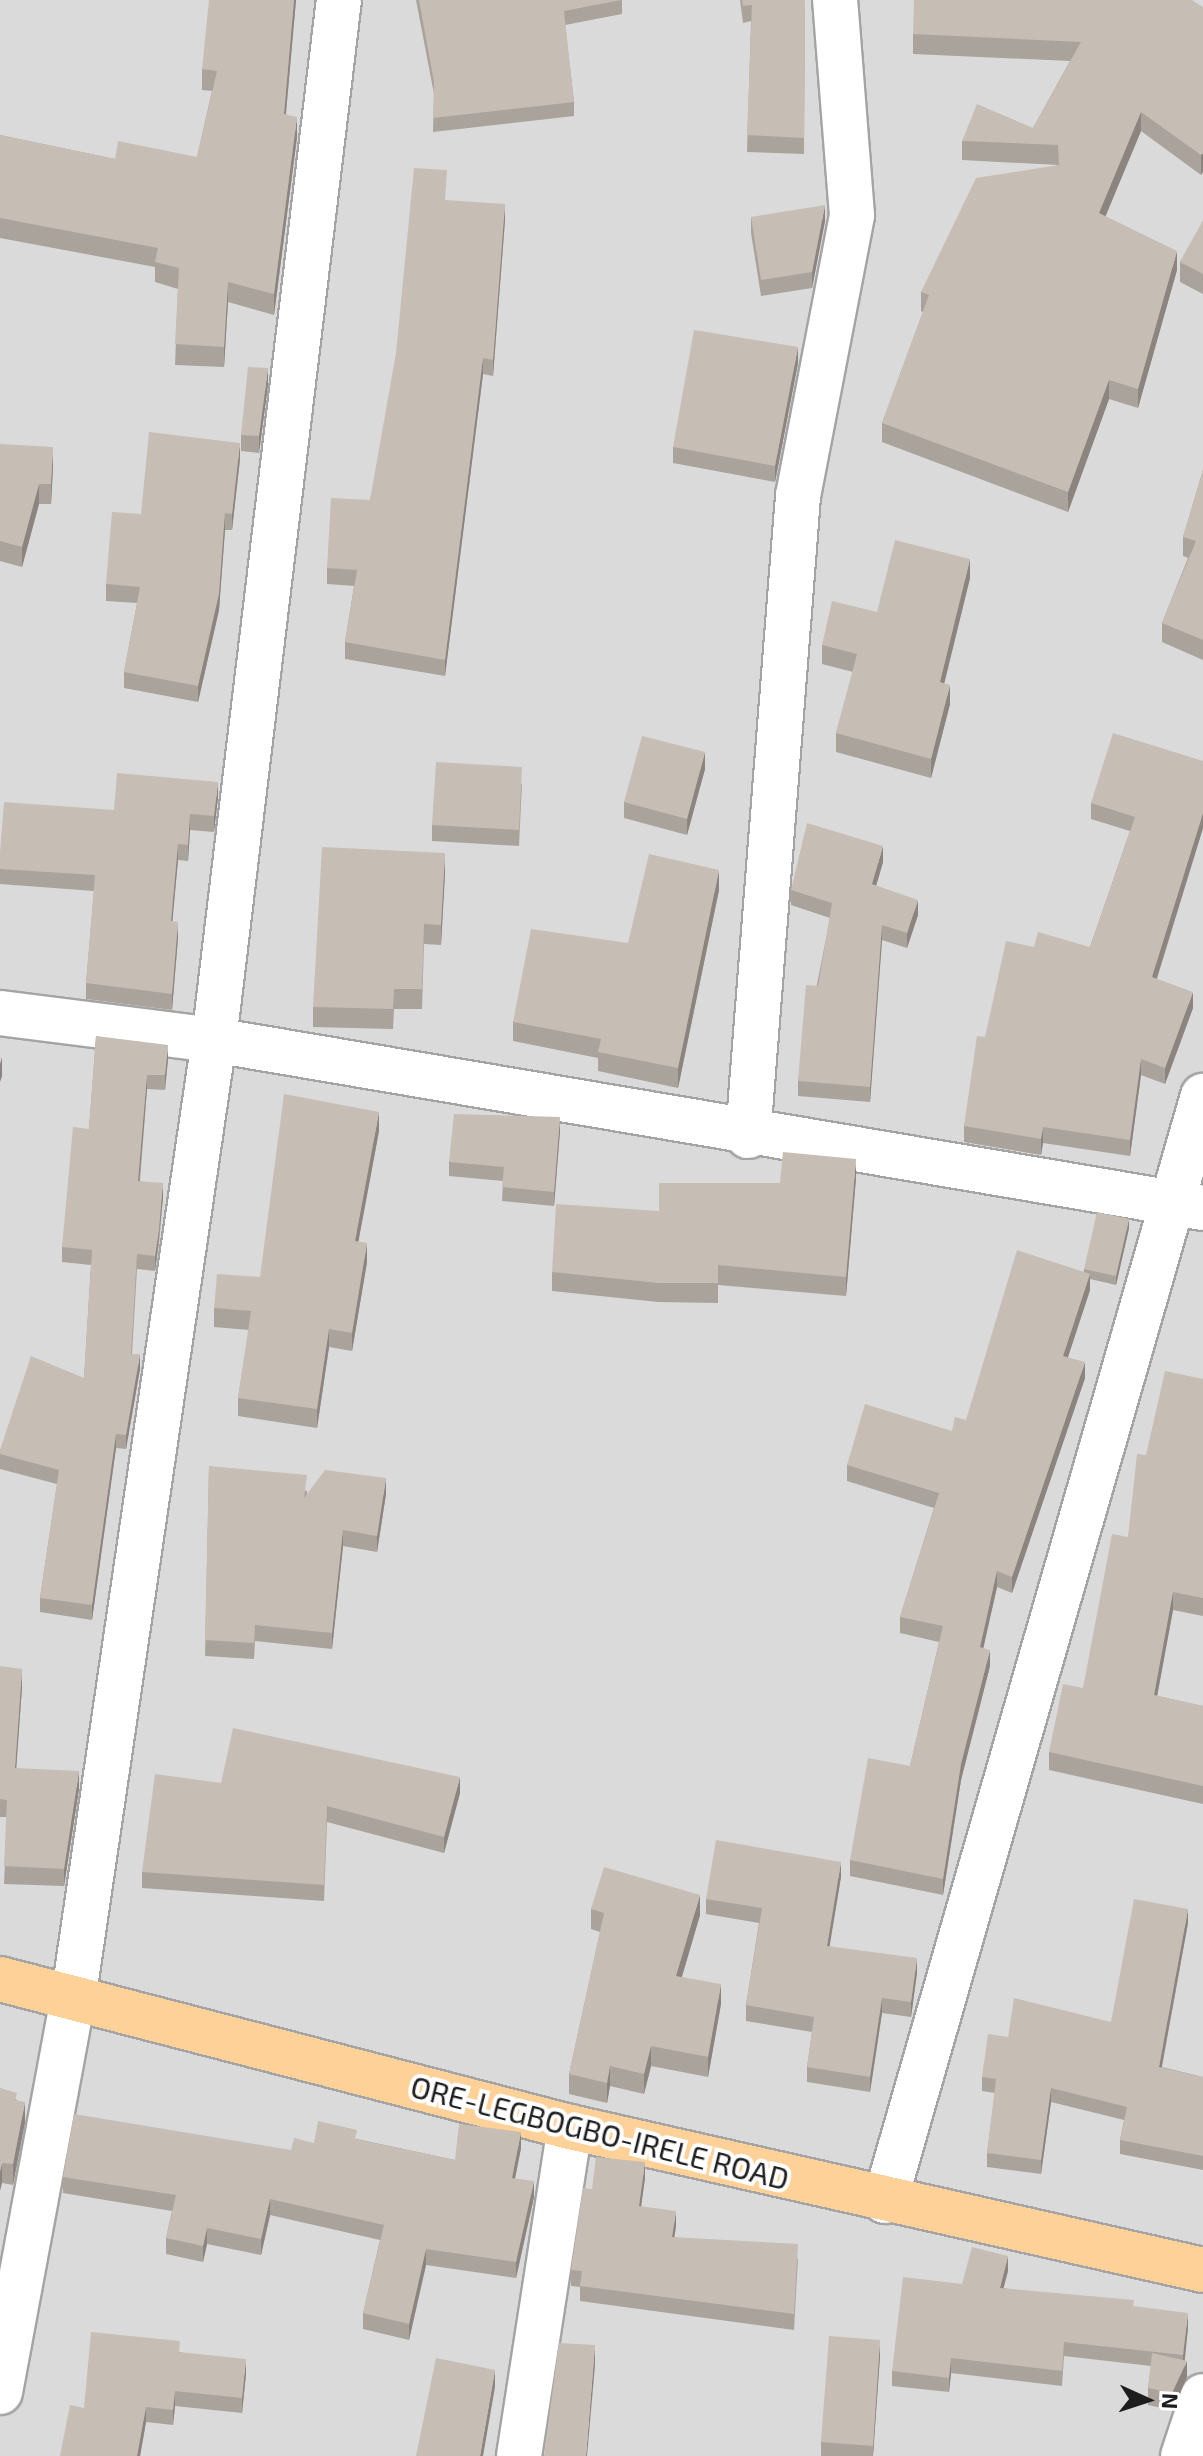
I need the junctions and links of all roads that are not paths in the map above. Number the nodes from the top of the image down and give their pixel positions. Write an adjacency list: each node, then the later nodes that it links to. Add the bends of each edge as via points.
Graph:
1 (339, 0): 4 (street)
2 (835, 0): 6 (street, via 852,215 798,496)
3 (0, 1013): 4 (street)
4 (214, 1040): 6 (street); 9 (street)
5 (1203, 1096): 7 (street)
6 (748, 1136): 7 (street)
7 (1188, 1207): 11 (street)
8 (0, 1979): 9 (main road, ORE-LEGBOGBO-IRELE ROAD)
9 (73, 2000): 10 (main road, ORE-LEGBOGBO-IRELE ROAD); 13 (street)
10 (570, 2127): 11 (main road, ORE-LEGBOGBO-IRELE ROAD); 15 (street)
11 (885, 2201): 12 (main road, ORE-LEGBOGBO-IRELE ROAD)
12 (1203, 2270)
13 (0, 2392)
14 (1203, 2396): 16 (street)
15 (519, 2456)
16 (1183, 2456)

